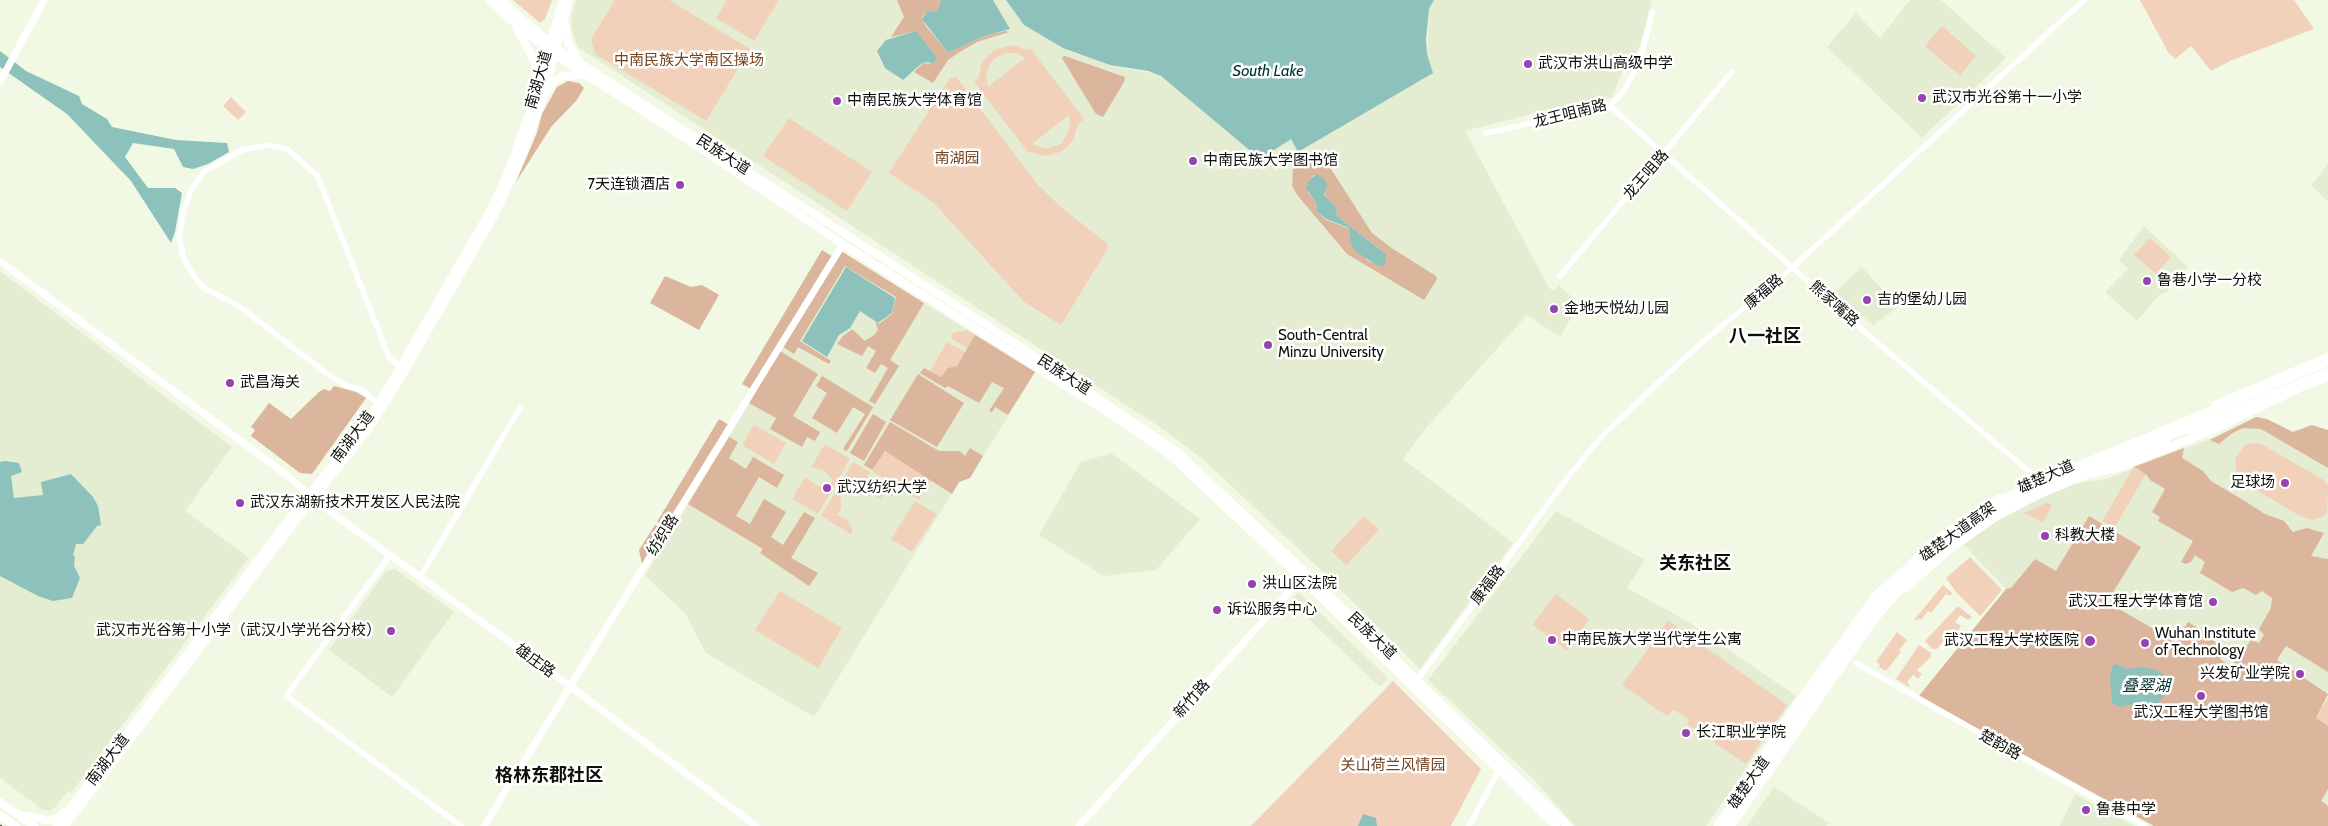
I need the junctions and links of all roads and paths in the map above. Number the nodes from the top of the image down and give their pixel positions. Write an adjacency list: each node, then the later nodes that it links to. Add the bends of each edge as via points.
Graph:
1 (44, 0): 15 (main road)
2 (490, 0): 9 (main road, 民族大道)
3 (500, 0): 10 (main road, 民族大道)
4 (563, 0): 10 (main road, 南湖大道)
5 (569, 0): 8 (main road, 南湖大道)
6 (2084, 0): 22 (street, 康福路)
7 (1652, 12): 17 (street, 龙王咀南路, via 1640,62 1623,92)
8 (564, 17): 10 (main road, 南湖大道); 11 (main road, via 568,41)
9 (512, 21): 10 (main road, 民族大道); 14 (main road, via 534,58)
10 (551, 49): 11 (main road, 民族大道); 13 (main road, 民族大道); 14 (main road, 南湖大道); 16 (main road, 南湖大道)
11 (581, 64): 38 (main road, 民族大道, via 1161,440 1194,467)
12 (1732, 72): 19 (street, 龙王咀路)
13 (585, 75): 16 (main road, via 558,78); 20 (main road, 民族大道)
14 (540, 79): 26 (main road, 南湖大道, via 501,189)
15 (0, 82)
16 (542, 98): 26 (main road, 南湖大道, via 507,191)
17 (1610, 106): 18 (street, 龙王咀南路); 19 (street, 熊家嘴路)
18 (1486, 133)
19 (1664, 154): 22 (street, 熊家嘴路); 23 (street, 龙王咀路)
20 (843, 244): 38 (main road, 民族大道, via 1160,448); 42 (main road, 纺织路)
21 (0, 261): 33 (main road, 雄庄路, via 289,477)
22 (1793, 267): 32 (street, 熊家嘴路); 41 (street, 康福路, via 1692,351 1603,435 1571,473)
23 (1559, 277)
24 (2328, 357): 32 (main road, 雄楚大道)
25 (2328, 362): 36 (main road, 雄楚大道高架, via 2009,496 1968,521)
26 (402, 369): 29 (main road, 南湖大道); 29 (street, via 390,357 317,175 288,149 269,145 242,150 204,172 192,188 179,237 184,260 194,276 204,288 239,306 330,376 362,390)
27 (2328, 372): 31 (main road, via 2215,430 2118,468); 62 (main road, 雄楚大道高架, via 2047,486 2009,505 1942,549 1914,573 1874,620)
28 (2328, 377): 31 (main road, 雄楚大道)
29 (380, 406): 33 (main road, 南湖大道)
30 (520, 408): 39 (street)
31 (2091, 474): 35 (main road, 雄楚大道, via 2038,495)
32 (2038, 479): 34 (main road, 雄楚大道)
33 (311, 497): 37 (main road, 雄庄路); 44 (main road, 南湖大道); 48 (main road, 南湖大道)
34 (1982, 508): 35 (main road, via 1978,513 1980,521); 60 (main road, 雄楚大道, via 1924,551 1868,612)
35 (1989, 521): 63 (main road, 雄楚大道, via 1943,554 1894,600 1867,634)
36 (1932, 549): 60 (main road, via 1897,575 1876,596 1753,770); 61 (main road, 雄楚大道高架, via 1869,615)
37 (390, 555): 39 (main road, 雄庄路); 53 (street, via 286,696)
38 (1304, 575): 41 (main road, 民族大道); 43 (main road, 民族大道); 56 (main road, 新竹路)
39 (420, 576): 42 (main road, 雄庄路)
40 (1856, 663): 64 (street, 楚韵路)
41 (1417, 680): 59 (main road, 民族大道)
42 (570, 686): 54 (main road, 纺织路); 55 (main road, 雄庄路)
43 (1498, 770): 57 (street); 58 (main road, 民族大道)
44 (86, 789): 47 (main road, via 54,820); 52 (main road, 南湖大道)
45 (0, 802): 47 (main road)
46 (1, 815): 49 (main road); 50 (main road)
47 (20, 816): 51 (main road)
48 (67, 824)
49 (10, 826)
50 (16, 826)
51 (34, 826)
52 (58, 826)
53 (461, 826)
54 (484, 826)
55 (756, 826)
56 (1079, 826)
57 (1469, 826)
58 (1556, 826)
59 (1568, 826)
60 (1719, 826)
61 (1723, 826)
62 (1731, 826)
63 (1735, 826)
64 (2144, 826)

